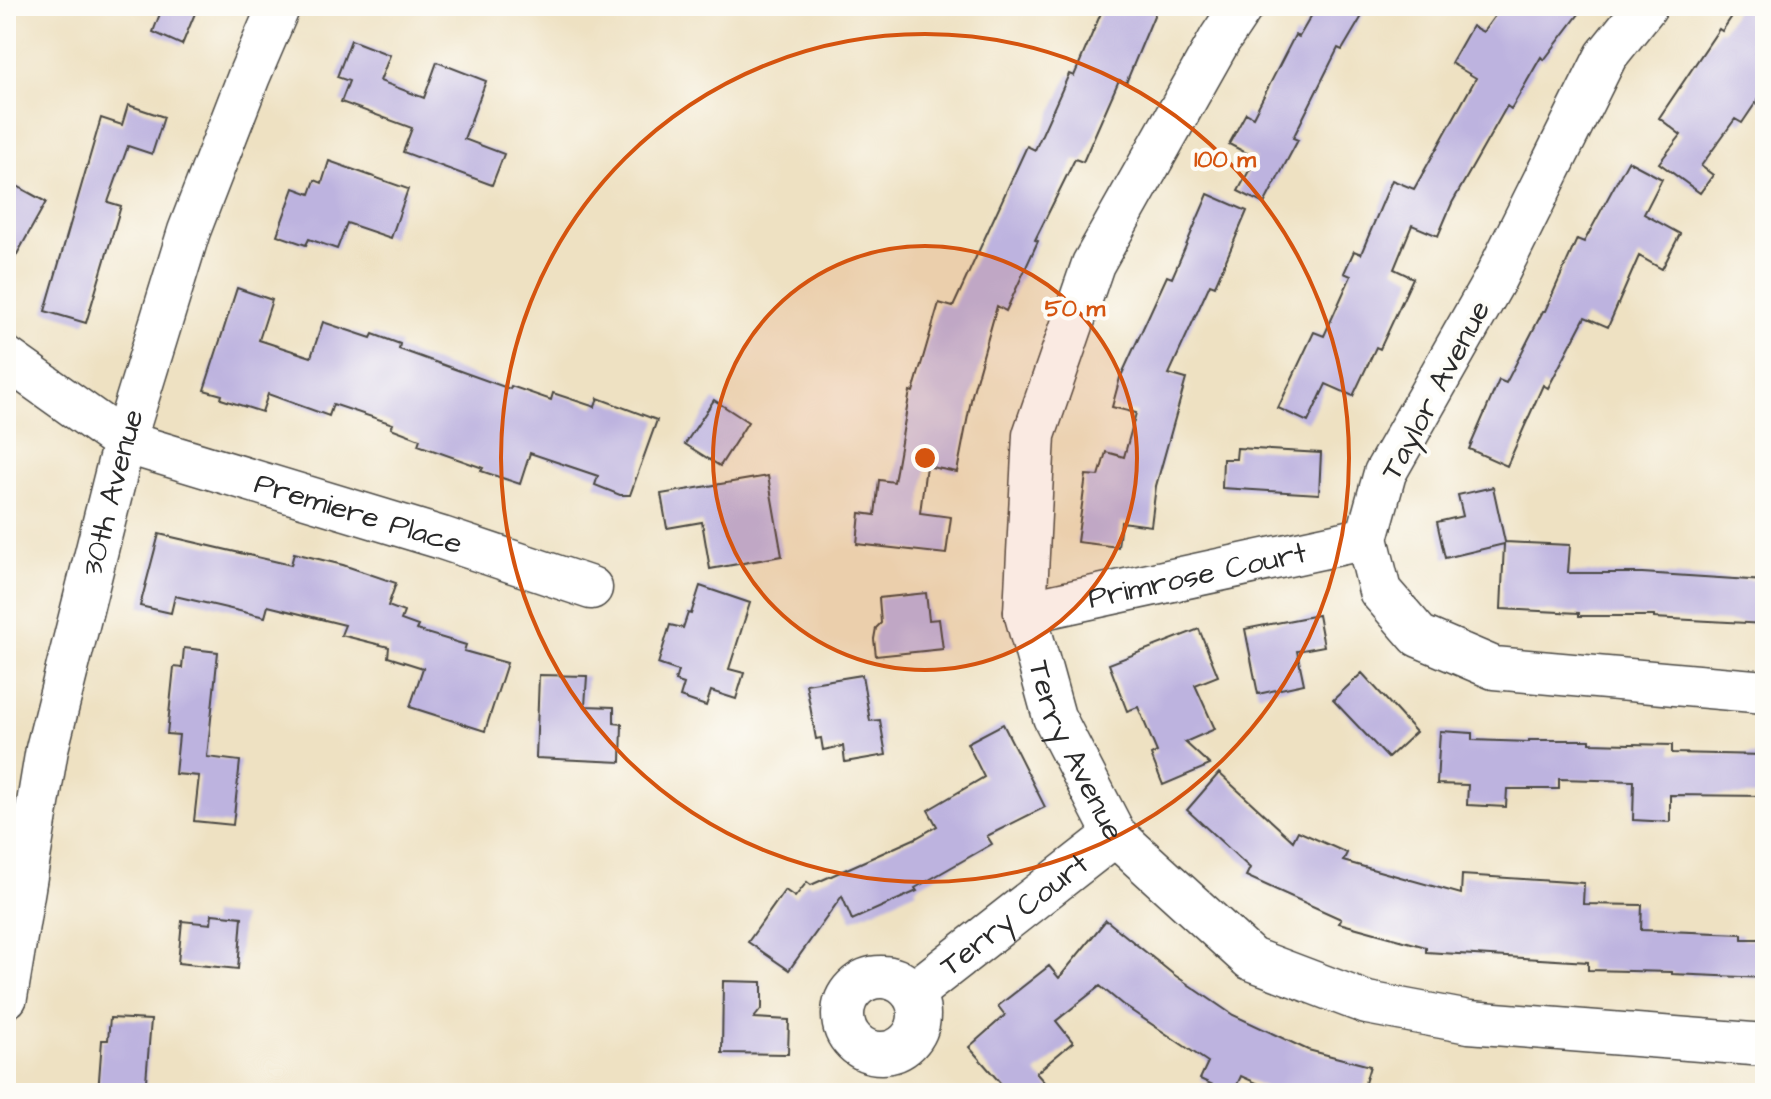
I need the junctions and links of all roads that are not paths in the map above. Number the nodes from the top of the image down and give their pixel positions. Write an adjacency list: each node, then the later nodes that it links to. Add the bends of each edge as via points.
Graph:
1 (279, 6): 5 (street, 30th Avenue, via 189,231)
2 (1242, 6): 8 (street, Terry Avenue, via 1093,264 1034,435)
3 (1646, 6): 6 (street, Taylor Avenue, via 1606,56 1494,281 1385,473)
4 (6, 358): 5 (street, Premiere Place)
5 (124, 442): 7 (street, Premiere Place); 12 (street, 30th Avenue, via 47,749)
6 (1367, 538): 8 (street, Primrose Court); 9 (street, Taylor Avenue, via 1380,591 1419,636 1494,668)
7 (591, 588)
8 (1025, 612): 10 (street, Terry Avenue, via 1054,717)
9 (1765, 692)
10 (1115, 835): 11 (street, Terry Court); 13 (street, Terry Avenue, via 1251,959 1367,1003 1469,1022)
11 (913, 993)
12 (6, 997)
13 (1765, 1045)

